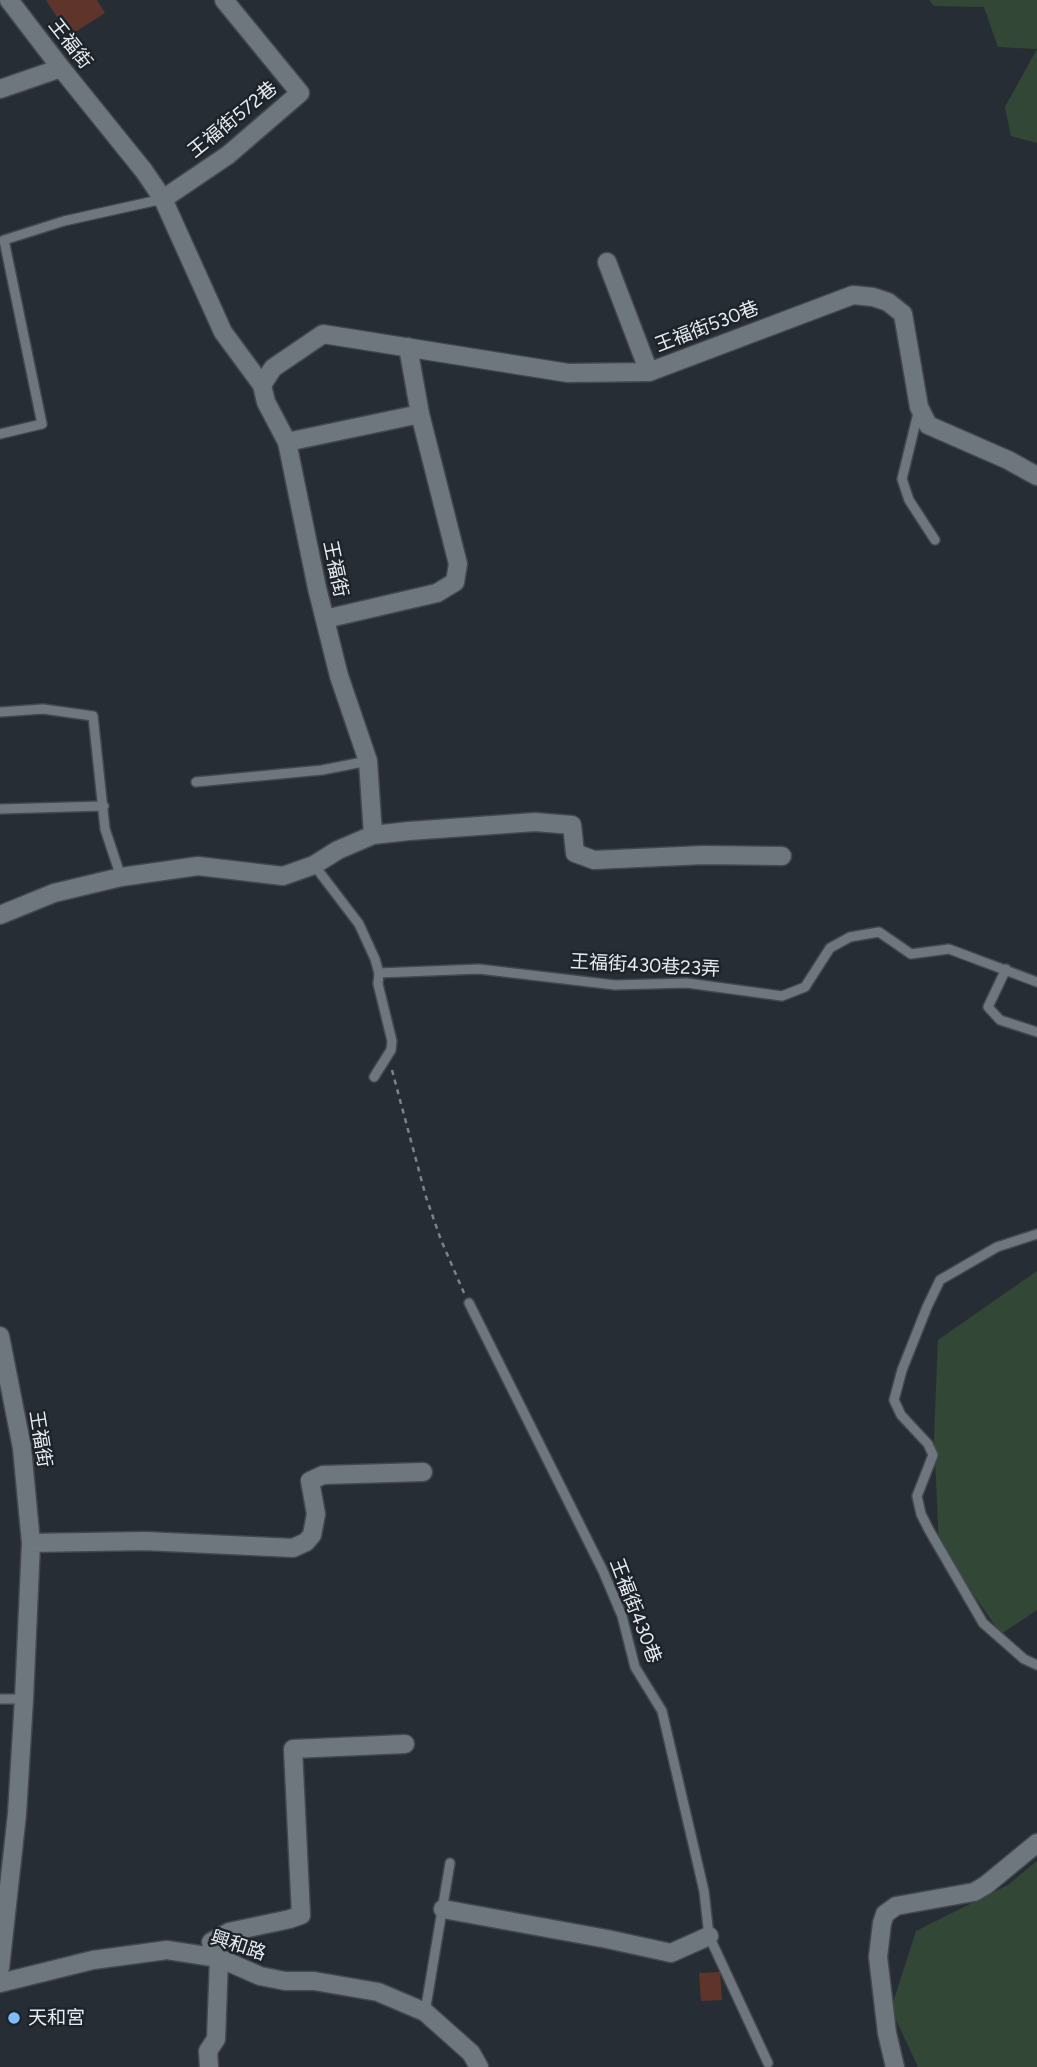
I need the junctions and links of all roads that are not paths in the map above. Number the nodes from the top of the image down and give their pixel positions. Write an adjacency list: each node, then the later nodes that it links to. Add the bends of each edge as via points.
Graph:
1 (9, 0): 3 (street, 王福街)
2 (224, 0): 5 (street, 王福街572巷, via 300,93 228,155)
3 (61, 68): 4 (street); 5 (street, 王福街)
4 (0, 89)
5 (163, 199): 9 (street, 王福街, via 223,332); 12 (lane, via 4,240 43,424)
6 (607, 262): 8 (street)
7 (408, 347): 8 (street, 王福街530巷, via 568,373); 9 (street, 王福街530巷, via 323,334 273,368); 11 (street)
8 (649, 372): 10 (street, 王福街530巷, via 852,295 873,297 903,314)
9 (262, 385): 13 (street, 王福街)
10 (919, 407): 14 (street, via 928,425); 15 (lane, via 902,479 909,500)
11 (420, 414): 13 (street); 16 (street, via 458,564 455,582 437,593)
12 (0, 434)
13 (287, 442): 16 (street, 王福街)
14 (1037, 476)
15 (935, 540)
16 (325, 619): 18 (street, 王福街)
17 (0, 712): 20 (lane, via 43,709 93,716)
18 (368, 761): 19 (lane); 22 (street, 王福街)
19 (196, 782)
20 (103, 806): 21 (lane); 25 (lane, via 105,829)
21 (0, 809)
22 (373, 835): 23 (street, via 535,822 572,825 575,853 594,860); 24 (street)
23 (782, 856)
24 (314, 865): 25 (street, via 284,876 198,866); 28 (lane, via 359,924)
25 (121, 877): 26 (street, via 54,893)
26 (0, 915)
27 (1006, 969): 28 (lane, 王福街430巷23弄, via 949,949 911,954 879,932 850,937 830,948 806,987 782,996 687,983 615,985 478,969); 29 (lane, 王福街430巷23弄); 30 (lane, via 988,1007 1000,1020)
28 (379, 973): 31 (lane, via 392,1041 389,1056)
29 (1037, 982)
30 (1037, 1032)
31 (374, 1077)
32 (1037, 1234): 37 (lane, via 996,1247 940,1280 894,1400 933,1455 917,1496 929,1530 984,1623)
33 (469, 1303): 45 (lane, 王福街430巷, via 603,1571 622,1616 635,1667 662,1711 705,1891)
34 (0, 1336): 36 (street, 王福街, via 22,1448)
35 (424, 1472): 36 (street, via 323,1475 310,1481 316,1514 312,1535 293,1548 145,1541)
36 (31, 1543): 39 (street, 王福街)
37 (1037, 1665)
38 (0, 1699): 39 (lane)
39 (24, 1699): 41 (street, 王福街)
40 (404, 1744): 46 (street, via 293,1749 301,1915 211,1942)
41 (8, 1814): 47 (street, 王福街)
42 (1037, 1843): 53 (street, via 974,1892 896,1906 885,1914 878,1957)
43 (450, 1863): 44 (lane)
44 (443, 1909): 45 (street, via 671,1953); 49 (lane)
45 (709, 1936): 50 (lane, 王福街430巷)
46 (219, 1958): 48 (street, 興和路, via 167,1950 93,1960); 49 (street, 興和路, via 260,1976 378,1992); 51 (street, via 216,2039 208,2051)
47 (0, 1968)
48 (0, 1983)
49 (425, 2012): 52 (street, 興和路, via 471,2053)
50 (768, 2063)
51 (209, 2067)
52 (480, 2067)
53 (895, 2067)

